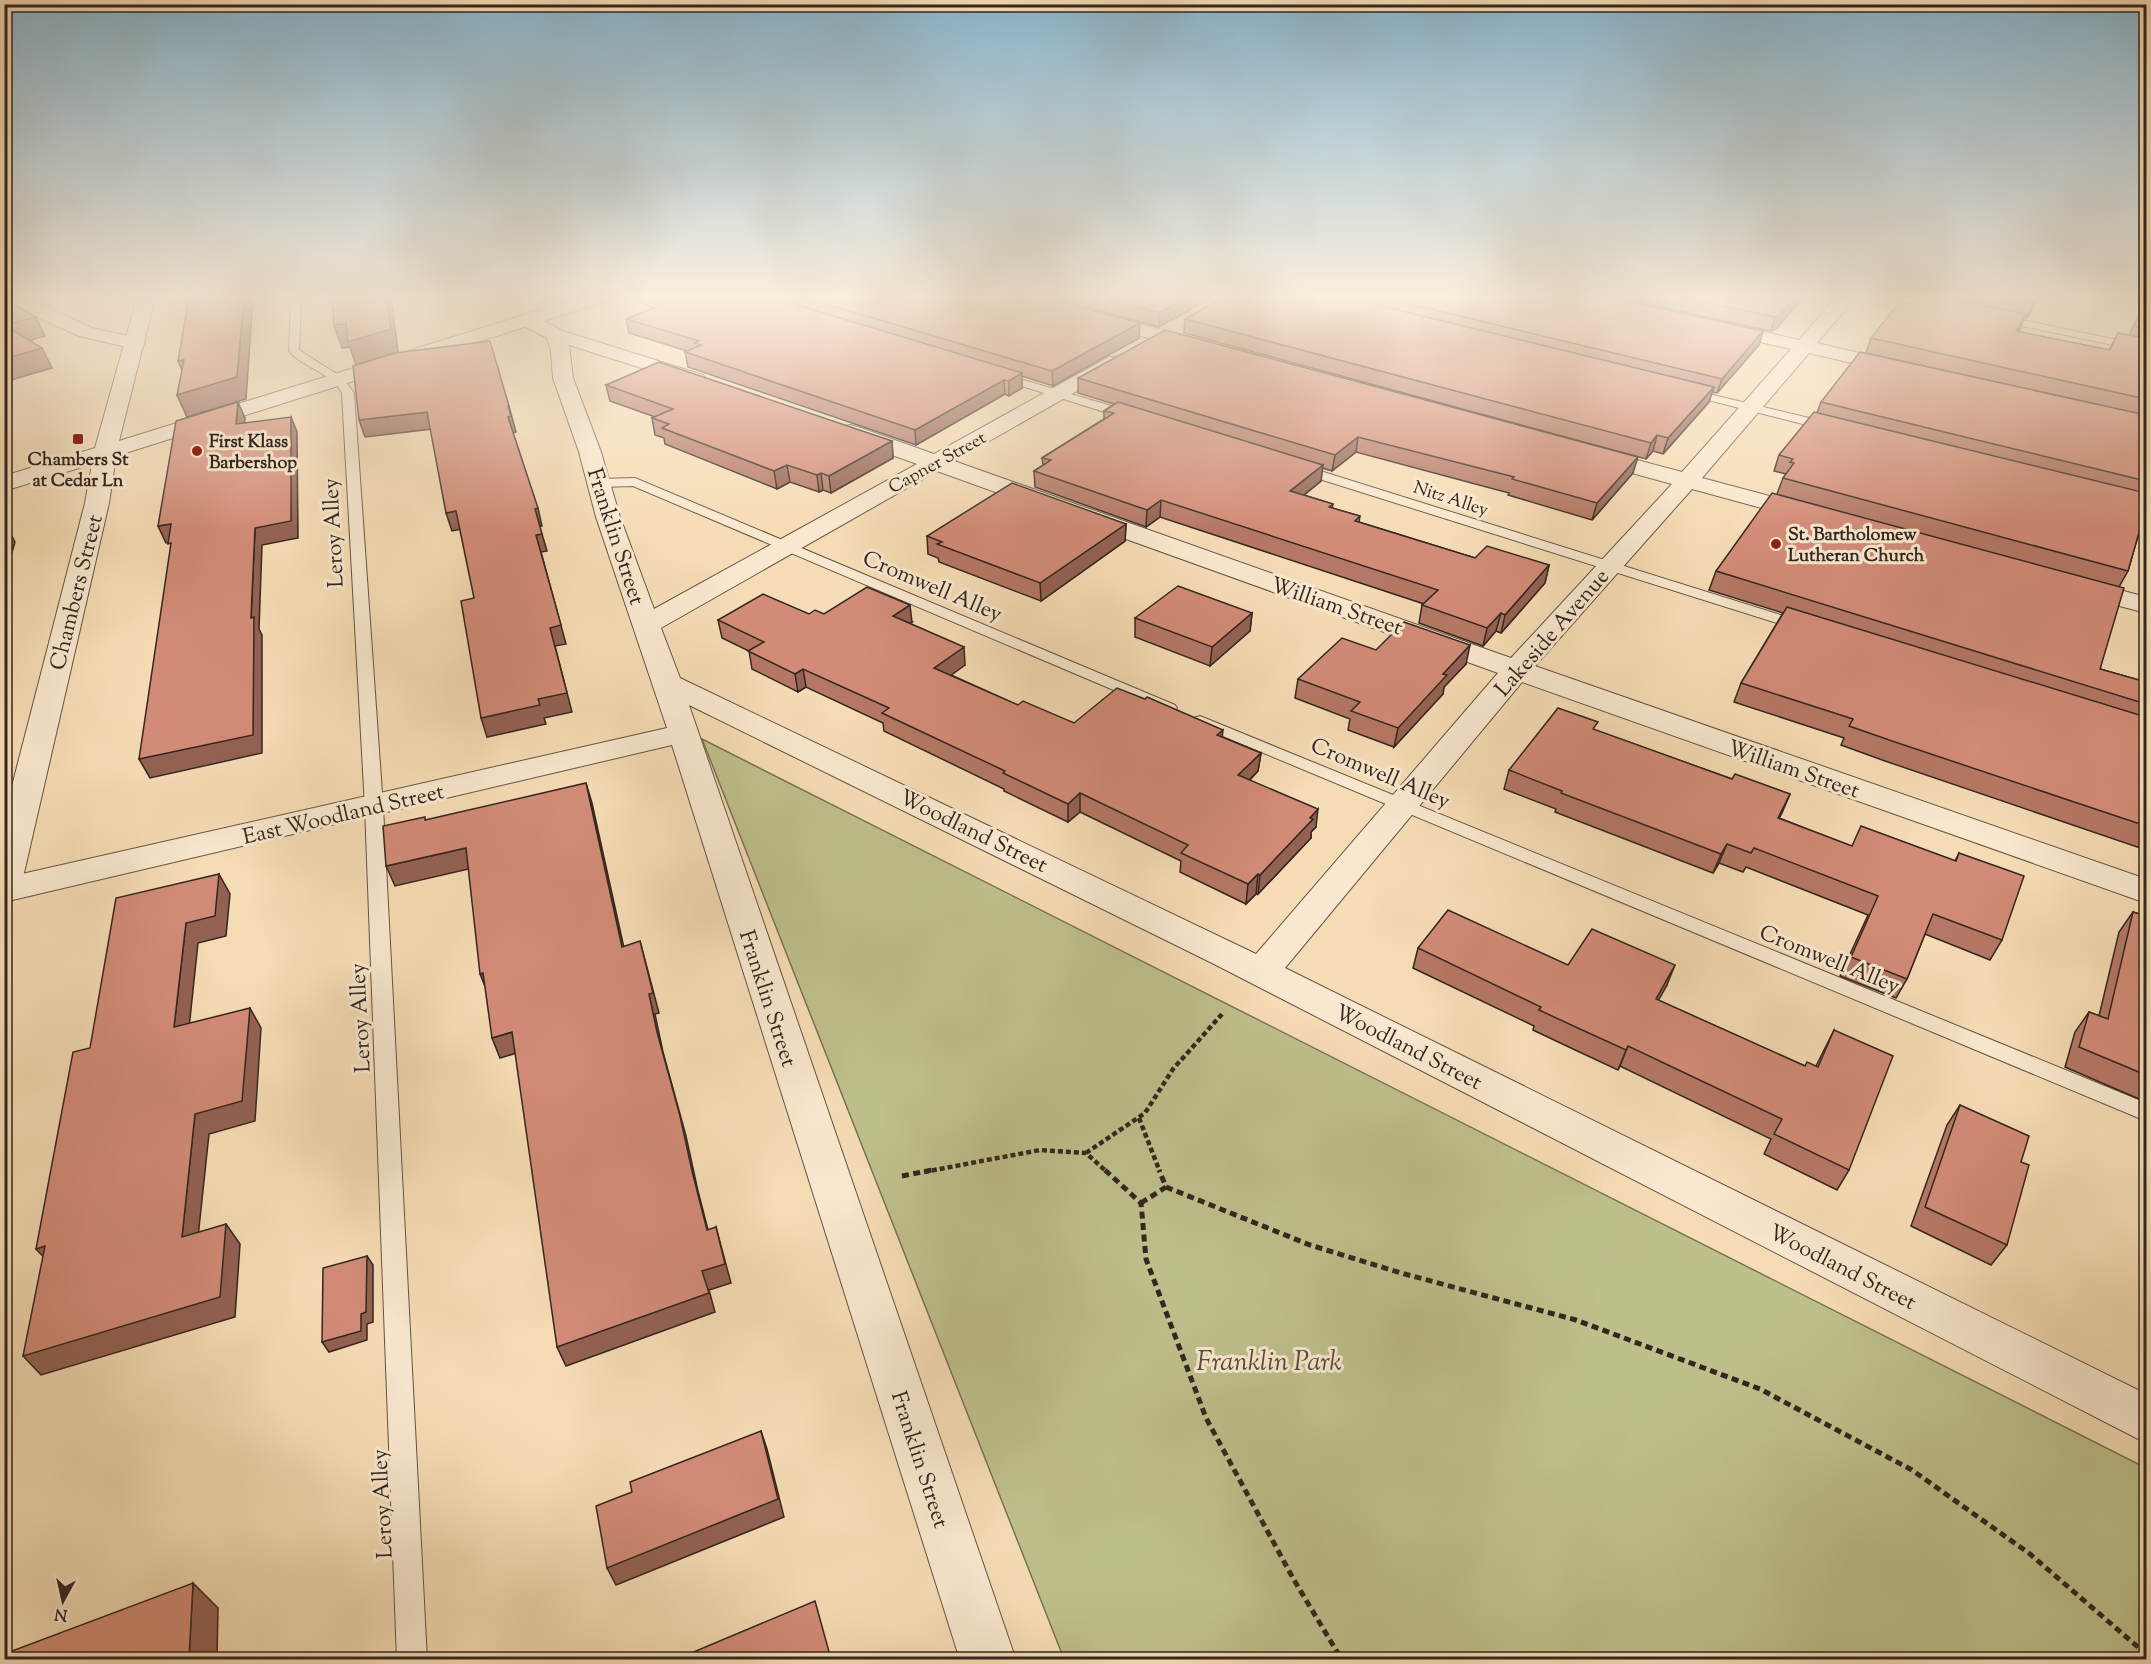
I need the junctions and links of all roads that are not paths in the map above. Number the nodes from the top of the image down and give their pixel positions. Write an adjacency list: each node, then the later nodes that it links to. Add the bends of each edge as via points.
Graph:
1 (126, 376): 18 (street, Chambers Street)
2 (331, 376): 9 (lane)
3 (350, 376): 9 (street)
4 (563, 376): 22 (street, Franklin Street)
5 (686, 376): 10 (street)
6 (1000, 376): 12 (lane)
7 (1089, 376): 12 (street, Capner Street)
8 (1777, 376): 13 (street, Lakeside Avenue)
9 (338, 379): 18 (street); 35 (lane, Leroy Alley, via 348,393)
10 (717, 386)
11 (1681, 390): 13 (lane)
12 (1058, 393): 14 (lane); 19 (street, Capner Street)
13 (1749, 407): 16 (lane); 21 (street, Lakeside Avenue)
14 (1142, 419)
15 (828, 424): 19 (street, William Street)
16 (1840, 429)
17 (1573, 449): 21 (street)
18 (105, 452): 23 (street); 36 (street, Chambers Street, via 97,503)
19 (936, 463): 25 (street, Capner Street); 31 (street, William Street)
20 (1286, 464): 26 (lane, Nitz Alley)
21 (1687, 481): 24 (street); 26 (street, Lakeside Avenue)
22 (598, 483): 25 (lane, Cromwell Alley, via 635,482); 29 (street, Franklin Street)
23 (4, 484)
24 (1834, 520)
25 (788, 545): 29 (street, Capner Street); 34 (lane, Cromwell Alley, via 817,561)
26 (1609, 567): 30 (lane, Nitz Alley); 31 (street, Lakeside Avenue)
27 (2060, 581): 28 (street)
28 (2146, 605)
29 (646, 625): 32 (street, Franklin Street)
30 (1815, 631)
31 (1517, 669): 34 (street, Lakeside Avenue); 37 (street, William Street)
32 (667, 683): 33 (street, Franklin Street); 38 (street, Woodland Street)
33 (682, 734): 35 (street, East Woodland Street); 42 (street, Franklin Street)
34 (1403, 806): 38 (street, Lakeside Avenue); 39 (lane, Cromwell Alley)
35 (374, 807): 36 (street, East Woodland Street); 41 (lane, Leroy Alley)
36 (4, 888)
37 (2146, 891)
38 (1262, 972): 40 (street, Woodland Street)
39 (2146, 1112)
40 (2146, 1419)
41 (412, 1659)
42 (988, 1659)

